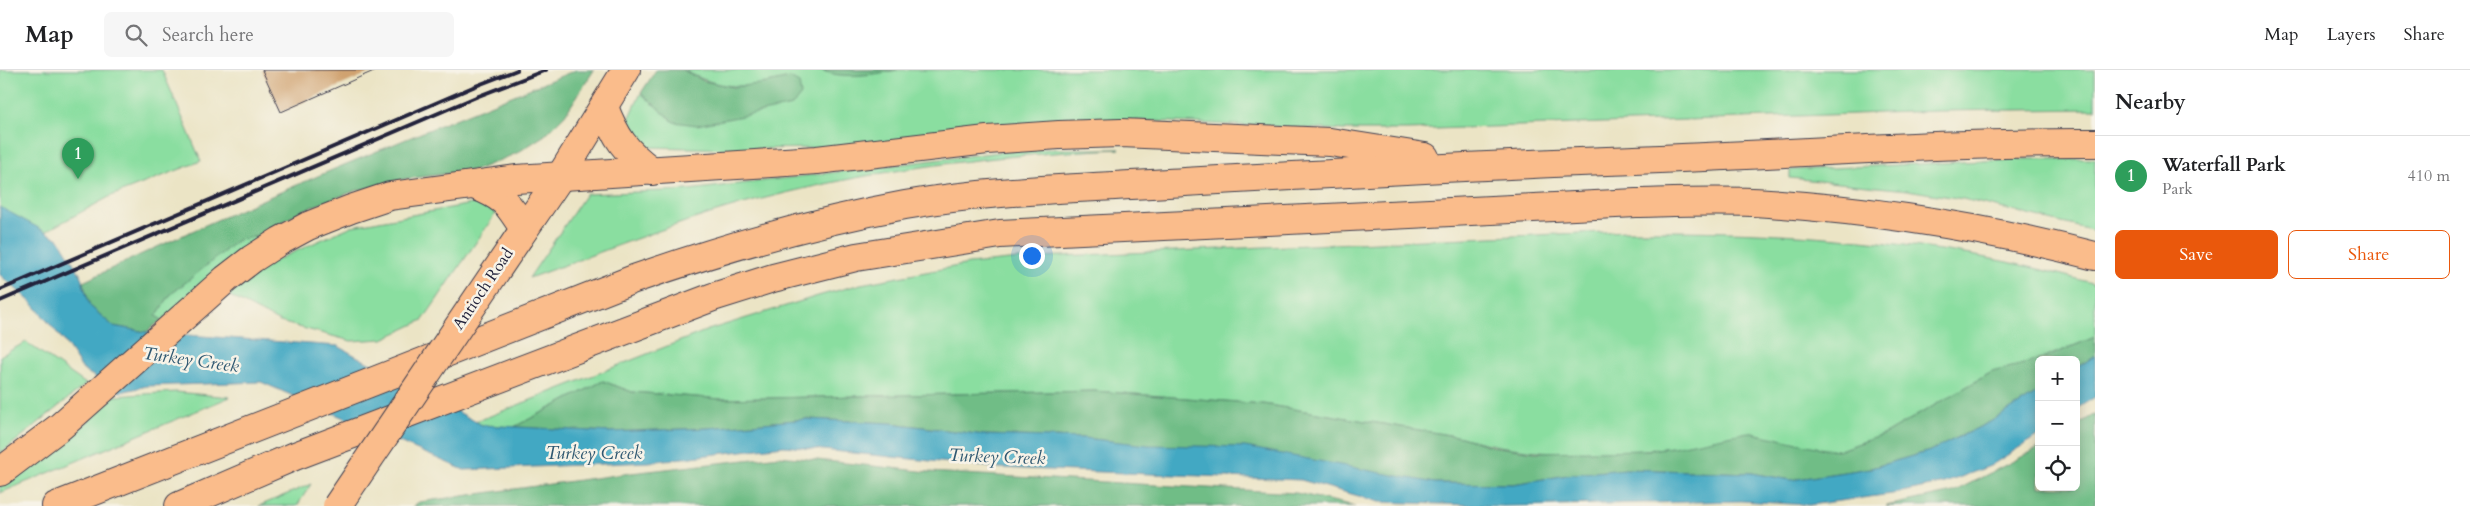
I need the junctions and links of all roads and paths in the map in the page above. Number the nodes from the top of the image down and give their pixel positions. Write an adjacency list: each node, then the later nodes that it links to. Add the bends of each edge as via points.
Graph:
1 (626, 70): 2 (main road, Antioch Road)
2 (606, 104): 5 (main road, via 621,144); 6 (main road, Antioch Road)
3 (2095, 143): 4 (main road)
4 (1478, 165): 5 (main road, via 1330,142 1121,133 987,140 817,160); 12 (main road, bridge, via 999,193 908,205 776,234 709,253 598,294)
5 (652, 171): 6 (main road)
6 (560, 177): 7 (main road); 8 (main road, Antioch Road)
7 (474, 185): 8 (main road, via 498,194 510,208); 10 (main road, via 390,196 308,226 252,258 61,426)
8 (522, 233): 13 (main road, Antioch Road, bridge)
9 (2095, 256): 11 (main road, bridge, via 1953,224 1768,203 1626,204 1000,234 856,257 713,296 295,456)
10 (0, 472)
11 (183, 505)
12 (56, 506)
13 (337, 506)

